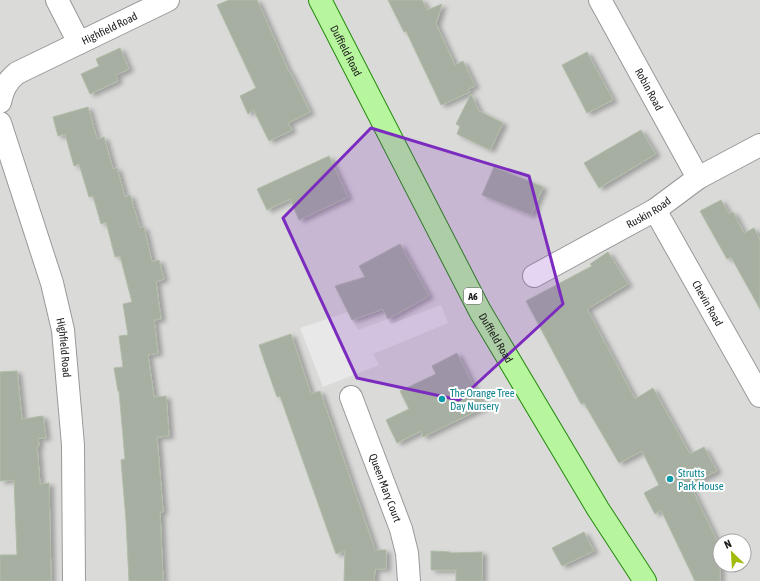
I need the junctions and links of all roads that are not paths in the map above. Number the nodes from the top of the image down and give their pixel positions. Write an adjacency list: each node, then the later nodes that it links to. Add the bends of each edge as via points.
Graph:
1 (57, 0): 5 (street)
2 (168, 0): 5 (street, Highfield Road)
3 (320, 0): 16 (main road, Duffield Road / A6, via 480,311 598,509)
4 (600, 0): 9 (street, Robin Road)
5 (79, 43): 6 (street, Highfield Road, via 17,73 5,86)
6 (0, 102)
7 (0, 123): 14 (street, Highfield Road, via 52,283 63,330 73,446)
8 (760, 145): 9 (street, Ruskin Road)
9 (698, 178): 10 (street, Ruskin Road)
10 (655, 210): 11 (street, Ruskin Road); 12 (street, Chevin Road)
11 (534, 276)
12 (760, 396)
13 (351, 398): 15 (street, Queen Mary Court, via 401,530 407,553)
14 (74, 581)
15 (409, 581)
16 (645, 581)

